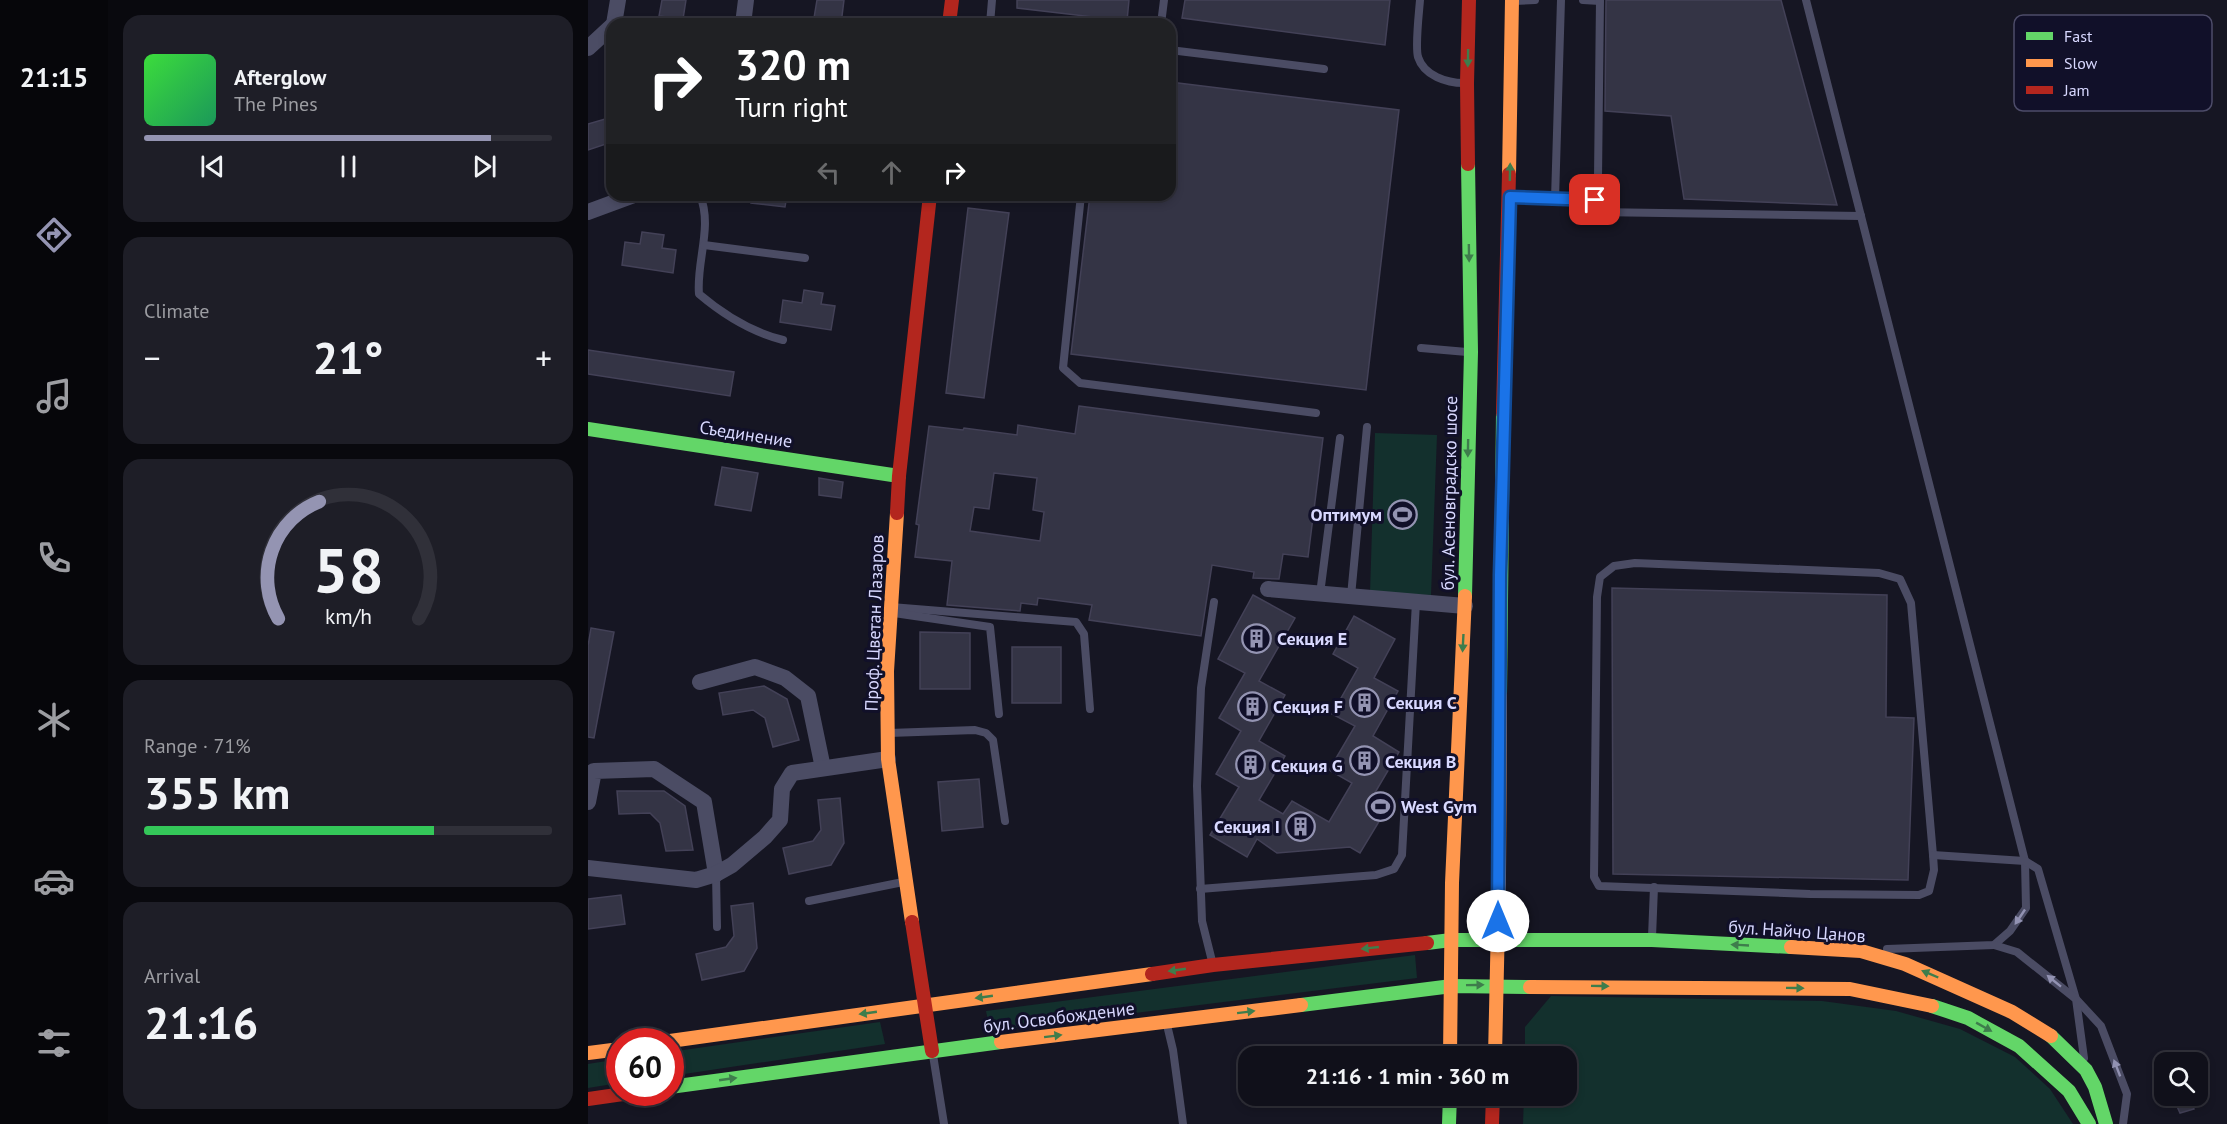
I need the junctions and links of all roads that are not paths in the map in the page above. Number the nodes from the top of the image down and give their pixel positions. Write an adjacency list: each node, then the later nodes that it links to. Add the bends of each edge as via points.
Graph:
1 (618, 0): 14 (street)
2 (746, 0): 15 (street)
3 (952, 0): 16 (main road)
4 (992, 0): 17 (lane)
5 (1164, 0): 18 (lane)
6 (1420, 0): 23 (lane, via 1418,56 1435,76 1448,83)
7 (1469, 0): 23 (main road, бул. Асеновградско шосе, one-way to 23)
8 (1535, 0): 12 (lane)
9 (1561, 0): 25 (lane)
10 (1583, 0): 13 (lane)
11 (1806, 0): 32 (lane)
12 (1512, 1): 24 (main road, one-way to 12)
13 (1600, 1): 26 (lane)
14 (614, 18)
15 (744, 18)
16 (953, 18)
17 (990, 18)
18 (1162, 18)
19 (606, 31): 20 (street)
20 (588, 48)
21 (1176, 51): 22 (lane)
22 (1324, 69)
23 (1467, 83): 37 (main road, бул. Асеновградско шосе, one-way to 37)
24 (1510, 197): 25 (lane); 68 (main road, via 1500,575)
25 (1555, 199): 26 (lane)
26 (1595, 200): 32 (lane, via 1595,212)
27 (618, 201): 31 (street)
28 (703, 201): 33 (lane)
29 (929, 201): 42 (main road, Проф. Цветан Лазаров)
30 (1080, 201): 38 (lane, via 1063,368 1080,383)
31 (588, 212)
32 (1861, 216): 59 (lane)
33 (704, 245): 34 (lane); 35 (lane, via 697,276 699,294 760,334)
34 (805, 258)
35 (783, 340)
36 (1421, 348): 37 (lane)
37 (1471, 352): 48 (main road, бул. Асеновградско шосе, one-way to 48)
38 (1316, 413)
39 (1367, 427): 45 (lane)
40 (588, 429): 42 (main road, Съединение)
41 (1340, 438): 44 (lane)
42 (899, 476): 49 (main road, Проф. Цветан Лазаров)
43 (1268, 589): 44 (street)
44 (1320, 594): 45 (street)
45 (1351, 596): 47 (street)
46 (1214, 602): 64 (lane, via 1200,710)
47 (1416, 602): 48 (street); 64 (lane, via 1401,855 1394,869 1376,874)
48 (1465, 606): 67 (main road, бул. Асеновградско шосе, one-way to 67)
49 (891, 610): 51 (lane, via 1076,622 1084,634); 52 (lane, via 990,627); 53 (main road, Проф. Цветан Лазаров)
50 (700, 682): 55 (street, via 755,667 785,678 808,696)
51 (1090, 709)
52 (999, 714)
53 (888, 734): 54 (main road, Проф. Цветан Лазаров); 57 (lane, via 975,730 986,733 993,740)
54 (888, 759): 55 (street); 62 (main road, Проф. Цветан Лазаров)
55 (823, 768): 61 (street, via 792,773 782,789 780,820 732,865)
56 (588, 802): 61 (street, via 594,771 654,769 704,802)
57 (1005, 821)
58 (1934, 855): 59 (lane); 63 (lane, via 1929,891 1919,895); 63 (lane, via 1911,603 1900,579 1879,573 1635,563 1614,566 1600,577 1597,597 1594,878 1599,886)
59 (2025, 861): 70 (lane, one-way to 70, via 2026,908); 75 (lane, via 2038,869)
60 (588, 868): 61 (street, via 696,880)
61 (716, 874): 66 (lane)
62 (907, 881): 65 (lane); 76 (main road, Проф. Цветан Лазаров)
63 (1654, 887): 69 (lane)
64 (1200, 889): 72 (lane, via 1202,921)
65 (809, 901)
66 (717, 927)
67 (1451, 940): 68 (main road, бул. Найчо Цанов); 72 (main road, бул. Освобождение, one-way to 72); 74 (main road, бул. Асеновградско шосе)
68 (1498, 940): 69 (main road, бул. Найчо Цанов); 73 (main road)
69 (1652, 940): 71 (main road, бул. Найчо Цанов, one-way to 69)
70 (1994, 945): 71 (lane); 75 (lane, one-way to 70, via 2017,952)
71 (1861, 951): 84 (main road, бул. Найчо Цанов, one-way to 71, via 2050,1036 2012,1011 1905,964)
72 (1213, 965): 76 (main road, бул. Освобождение, one-way to 76)
73 (1498, 985): 74 (main road, one-way to 73); 80 (main road); 94 (main road, one-way to 94, via 1850,989 1919,1002 1968,1017 2019,1046 2069,1091)
74 (1452, 986): 77 (main road, бул. Освобождение, one-way to 74); 79 (main road, бул. Асеновградско шосе)
75 (2076, 999): 84 (lane); 96 (lane, one-way to 75, via 2127,1094 2124,1084 2101,1026)
76 (926, 1005): 78 (main road, бул. Освобождение, one-way to 78); 82 (main road, Проф. Цветан Лазаров)
77 (1167, 1022): 82 (main road, бул. Освобождение, one-way to 77); 91 (lane)
78 (684, 1039)
79 (1450, 1046)
80 (1495, 1046)
81 (606, 1051): 83 (main road)
82 (932, 1052): 85 (main road, бул. Освобождение, one-way to 82); 90 (lane)
83 (588, 1053)
84 (2086, 1070): 95 (main road, бул. Найчо Цанов)
85 (684, 1086)
86 (606, 1096): 87 (main road)
87 (588, 1099)
88 (1450, 1106): 92 (main road)
89 (1493, 1106): 93 (main road)
90 (944, 1124)
91 (1183, 1124)
92 (1449, 1124)
93 (1492, 1124)
94 (2089, 1124)
95 (2106, 1124)
96 (2123, 1124)

